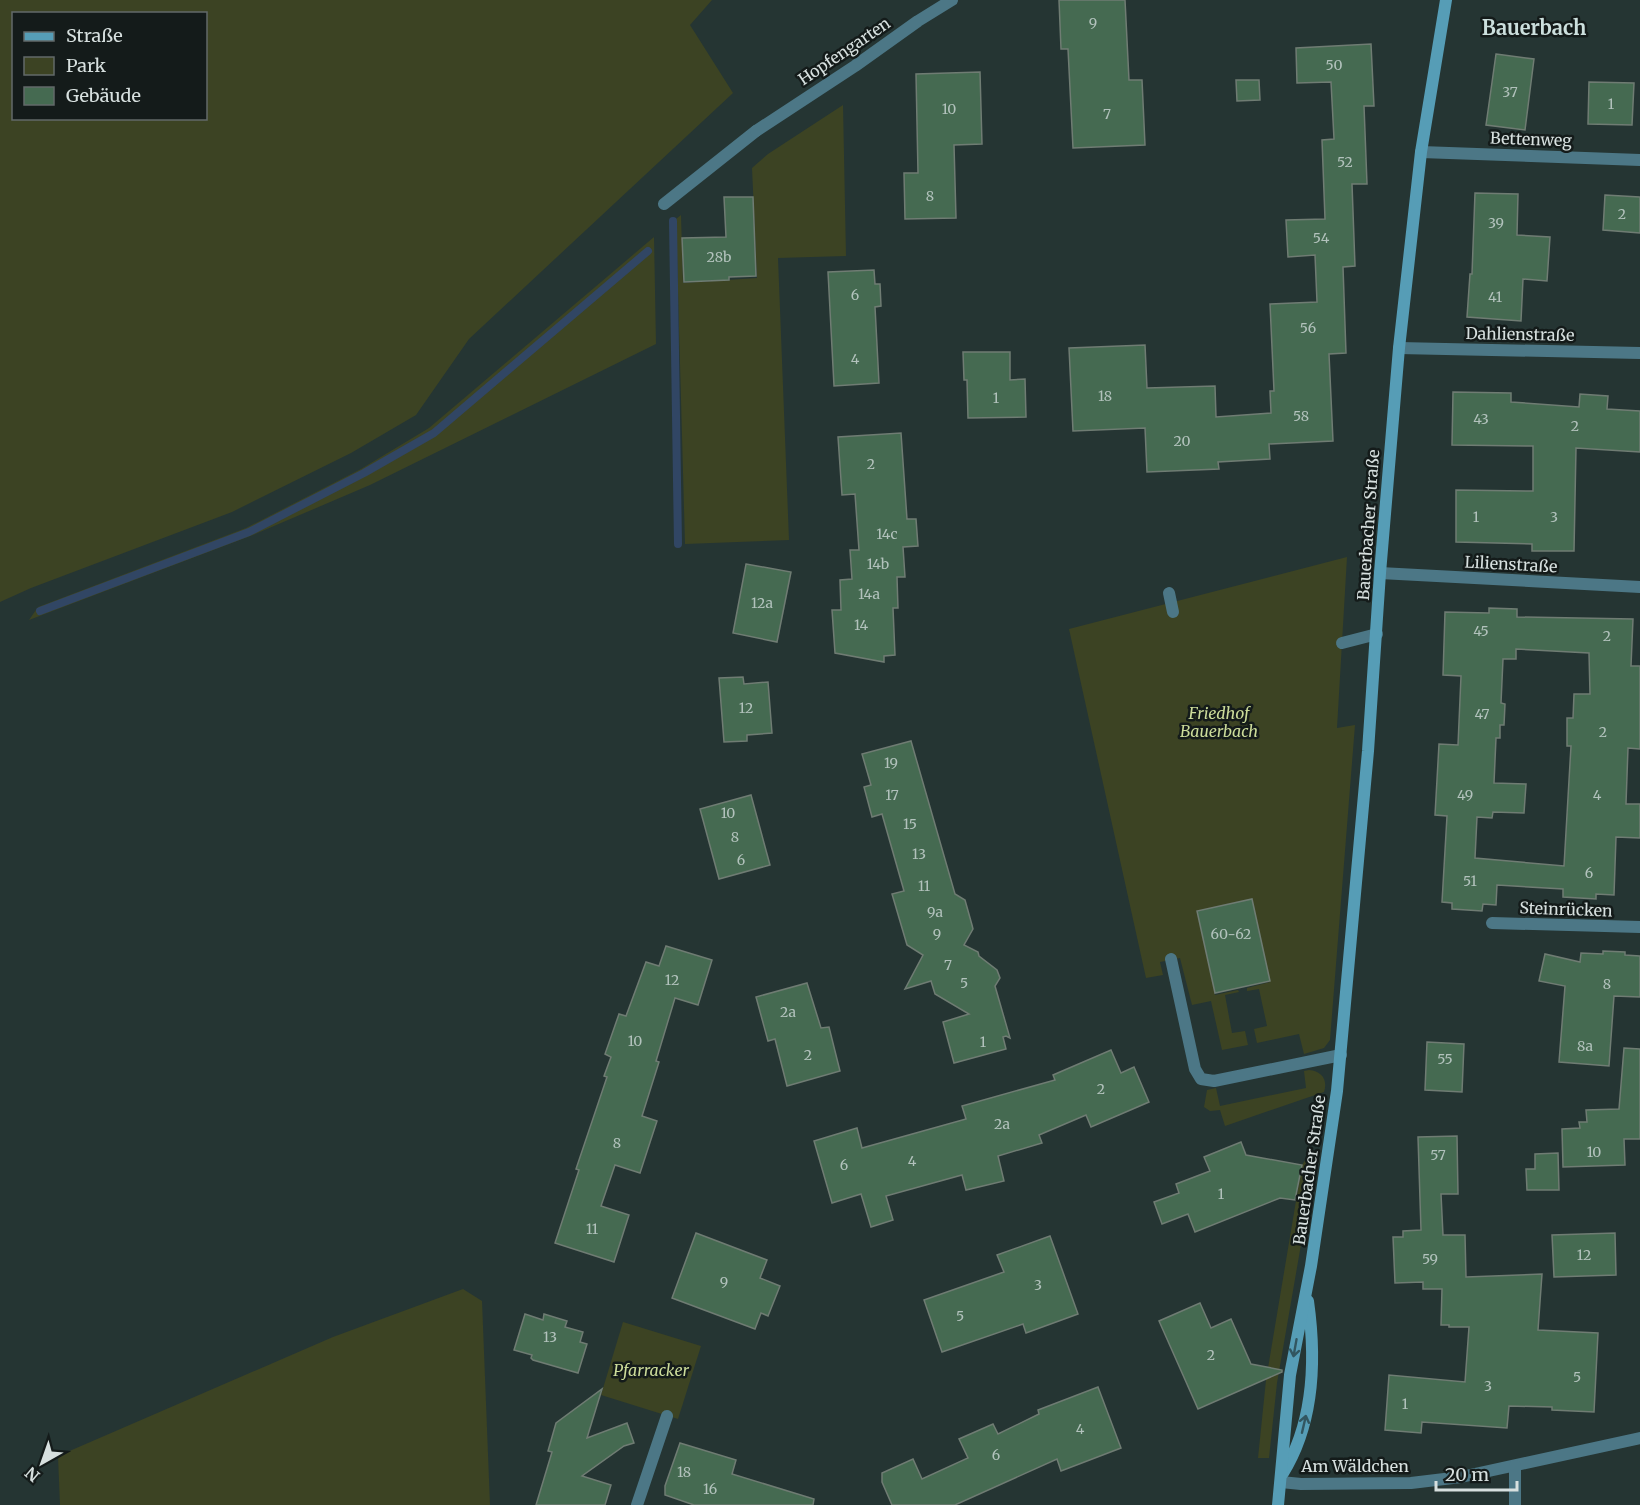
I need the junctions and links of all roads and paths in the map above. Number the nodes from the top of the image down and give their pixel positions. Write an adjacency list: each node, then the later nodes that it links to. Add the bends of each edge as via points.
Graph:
1 (952, 0): 5 (street, Hopfengarten, via 756,131)
2 (1446, 0): 3 (street, Bauerbacher Straße)
3 (1421, 152): 4 (street, Bettenweg); 6 (street, Bauerbacher Straße)
4 (1640, 160)
5 (664, 204)
6 (1399, 348): 7 (street, Dahlienstraße); 8 (street, Bauerbacher Straße)
7 (1640, 353)
8 (1380, 573): 9 (street, Lilienstraße); 12 (street, Bauerbacher Straße)
9 (1640, 587)
10 (1169, 593): 11 (street)
11 (1173, 612)
12 (1377, 634): 13 (street); 17 (street, Bauerbacher Straße)
13 (1342, 643)
14 (1492, 923): 15 (street, Steinrücken)
15 (1640, 927)
16 (1171, 959): 17 (street, via 1195,1069 1201,1079 1214,1081)
17 (1341, 1055): 18 (street, Bauerbacher Straße)
18 (1307, 1291): 22 (street, one-way to 22, via 1290,1375); 22 (street, one-way to 18, via 1301,1438 1306,1415 1312,1368)
19 (667, 1416): 23 (street)
20 (1640, 1438): 21 (street, Am Wäldchen)
21 (1515, 1466): 22 (street, Am Wäldchen, via 1411,1484 1301,1484); 25 (street)
22 (1281, 1480): 24 (street)
23 (637, 1505)
24 (1278, 1505)
25 (1515, 1505)

